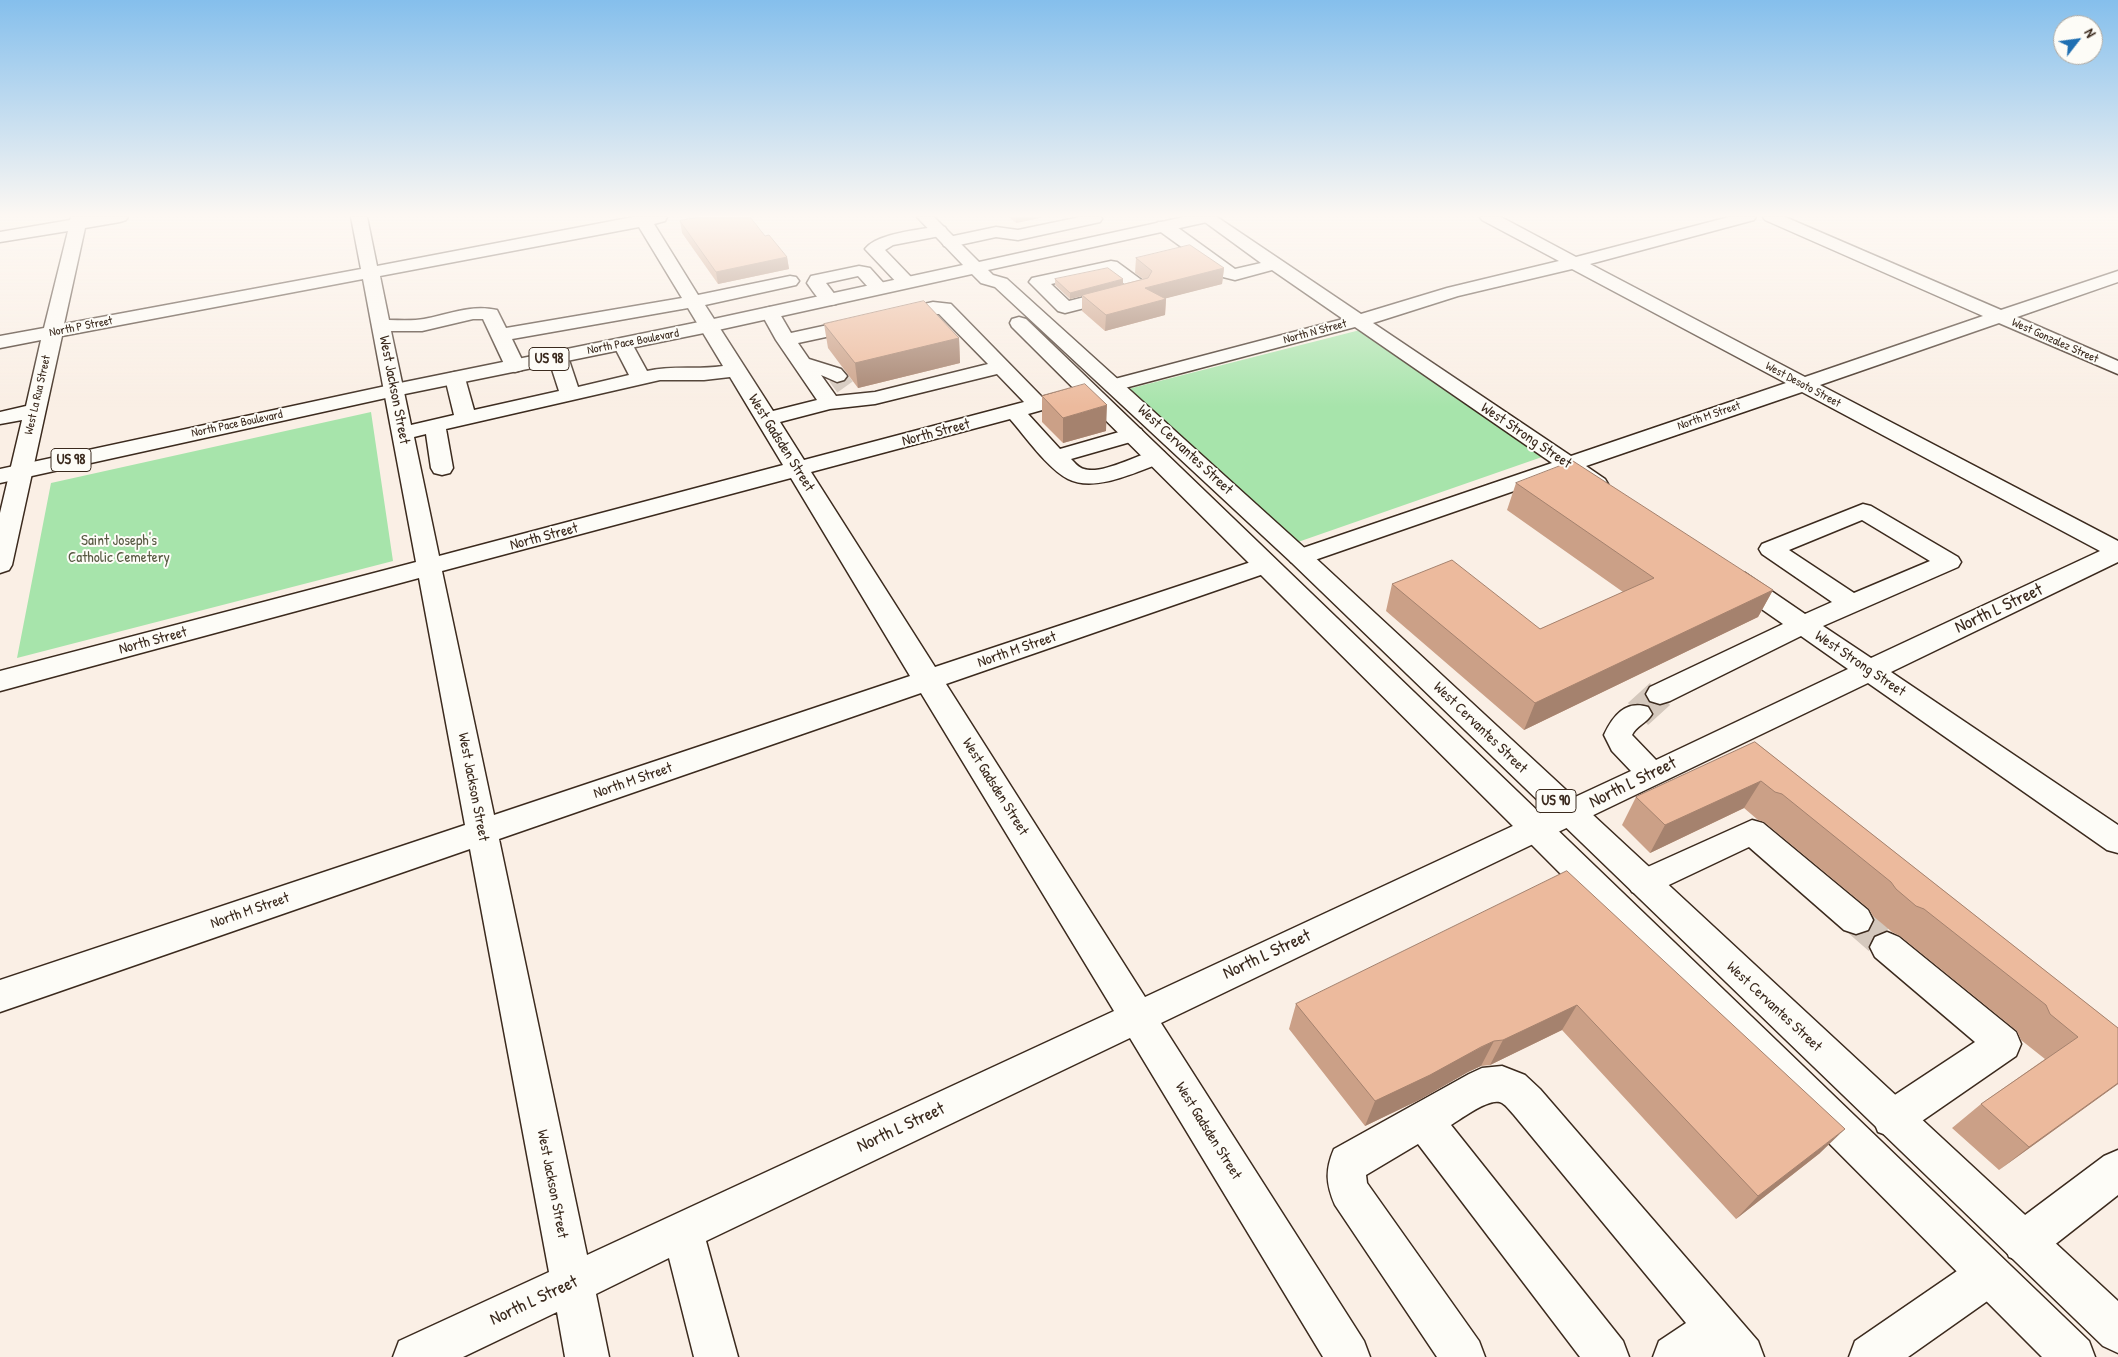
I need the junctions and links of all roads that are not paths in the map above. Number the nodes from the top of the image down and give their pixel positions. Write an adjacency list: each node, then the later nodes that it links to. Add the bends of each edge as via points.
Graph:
1 (65, 280): 25 (street, West La Rua Street)
2 (331, 280): 25 (street, North P Street)
3 (372, 280): 23 (street, West Jackson Street)
4 (682, 280): 18 (street, West Gadsden Street)
5 (920, 280): 16 (street, North Pace Boulevard / US 98)
6 (982, 280): 40 (street, West Cervantes Street / US 90, via 982,287)
7 (996, 280): 20 (street, West Cervantes Street / US 90)
8 (1048, 280): 17 (street, via 1038,282)
9 (1131, 280): 17 (street, via 1141,288)
10 (1300, 280): 22 (street, West Strong Street)
11 (1508, 280): 22 (street, North N Street, via 1452,292)
12 (1606, 280): 38 (street, West Desoto Street)
13 (1916, 280): 21 (street, West Gonzalez Street)
14 (2106, 280): 21 (street, North M Street)
15 (790, 281): 19 (street)
16 (906, 282): 19 (street, North Pace Boulevard / US 98, via 830,300)
17 (1095, 297): 20 (street)
18 (692, 300): 19 (street); 24 (street, West Gadsden Street); 26 (street)
19 (770, 301): 24 (street, North Pace Boulevard / US 98); 27 (street)
20 (1035, 314): 40 (street, West Cervantes Street / US 90)
21 (2000, 317): 34 (street, West Gonzalez Street); 38 (street, North M Street)
22 (1358, 320): 40 (street, North N Street); 55 (street, West Strong Street)
23 (381, 326): 26 (street, via 422,325 473,313 490,314); 41 (street, West Jackson Street)
24 (709, 326): 29 (street, North Pace Boulevard / US 98); 35 (street, West Gadsden Street)
25 (53, 332): 28 (street, North P Street); 45 (street, West La Rua Street)
26 (502, 335): 32 (street)
27 (786, 340): 31 (street); 33 (street, via 944,308)
28 (0, 342)
29 (623, 344): 30 (street, North Pace Boulevard / US 98); 37 (street)
30 (558, 357): 32 (street, North Pace Boulevard / US 98); 42 (street)
31 (803, 363): 39 (street, via 834,373); 43 (street)
32 (515, 366): 36 (street, North Pace Boulevard / US 98)
33 (1001, 367): 39 (street, via 876,398); 44 (street)
34 (2118, 368)
35 (736, 370): 37 (street, via 698,374 673,371); 49 (street, West Gadsden Street)
36 (455, 378): 41 (street, North Pace Boulevard / US 98); 48 (street)
37 (641, 378): 42 (street)
38 (1802, 385): 55 (street, North M Street); 60 (street, West Desoto Street)
39 (846, 388): 43 (street)
40 (1101, 388): 44 (street, North Street); 52 (street, West Cervantes Street / US 90); 61 (street, West Cervantes Street / US 90)
41 (395, 390): 51 (street, West Jackson Street); 58 (street, North Pace Boulevard / US 98)
42 (571, 395): 48 (street)
43 (830, 403): 49 (street)
44 (1038, 405): 46 (street, North Street)
45 (34, 411): 47 (street); 58 (street, West La Rua Street)
46 (1015, 412): 53 (street); 57 (street, North Street)
47 (0, 418)
48 (466, 419): 50 (street)
49 (767, 419): 57 (street, West Gadsden Street)
50 (435, 426): 51 (street); 56 (street)
51 (403, 433): 64 (street, West Jackson Street)
52 (1133, 434): 53 (street); 54 (street, West Cervantes Street / US 90)
53 (1056, 457): 54 (street, via 1079,476 1100,475)
54 (1156, 457): 63 (street, West Cervantes Street / US 90)
55 (1568, 464): 59 (street, West Strong Street); 61 (street, North M Street)
56 (442, 468)
57 (798, 469): 64 (street, North Street); 70 (street, West Gadsden Street)
58 (10, 473): 62 (street, West La Rua Street)
59 (1616, 497)
60 (2118, 552): 68 (street, North L Street)
61 (1300, 557): 74 (street, West Cervantes Street / US 90)
62 (0, 565)
63 (1266, 565): 70 (street, North M Street); 75 (street, West Cervantes Street / US 90)
64 (429, 567): 69 (street, North Street); 76 (street, West Jackson Street)
65 (1722, 569): 67 (street, West Strong Street)
66 (1851, 603): 66 (street, via 1922,574 1949,562 1863,511 1771,549); 67 (street)
67 (1802, 625): 68 (street, West Strong Street); 71 (street)
68 (1869, 671): 73 (street, North L Street); 77 (street, West Strong Street)
69 (0, 681)
70 (928, 681): 76 (street, North M Street); 82 (street, West Gadsden Street)
71 (1660, 694)
72 (1638, 714): 73 (street, via 1624,724 1618,735)
73 (1652, 774): 74 (street, North L Street)
74 (1570, 814): 75 (street, North L Street); 78 (street, West Cervantes Street / US 90)
75 (1536, 828): 82 (street, North L Street); 88 (street, West Cervantes Street / US 90)
76 (482, 832): 81 (street, North M Street); 89 (street, West Jackson Street)
77 (2118, 841)
78 (1643, 883): 79 (street, via 1752,832); 83 (street, West Cervantes Street / US 90)
79 (1856, 920)
80 (1887, 946): 83 (street, via 2003,1044)
81 (0, 996)
82 (1137, 1017): 86 (street, North L Street); 95 (street, West Gadsden Street)
83 (1892, 1119): 87 (street, West Cervantes Street / US 90)
84 (1423, 1120): 91 (street, via 1482,1086 1499,1082 1515,1089); 96 (street, via 1348,1163 1347,1183 1349,1192); 97 (street)
85 (2118, 1170): 87 (street)
86 (683, 1231): 89 (street, North L Street); 94 (street)
87 (2024, 1242): 90 (street, West Cervantes Street / US 90)
88 (1988, 1275): 99 (street); 100 (street, West Cervantes Street / US 90)
89 (572, 1283): 92 (street, North L Street); 93 (street, West Jackson Street)
90 (2118, 1331)
91 (1730, 1342): 98 (street)
92 (415, 1357)
93 (587, 1357)
94 (716, 1357)
95 (1348, 1357)
96 (1463, 1357)
97 (1607, 1357)
98 (1675, 1357)
99 (1871, 1357)
100 (2072, 1357)

